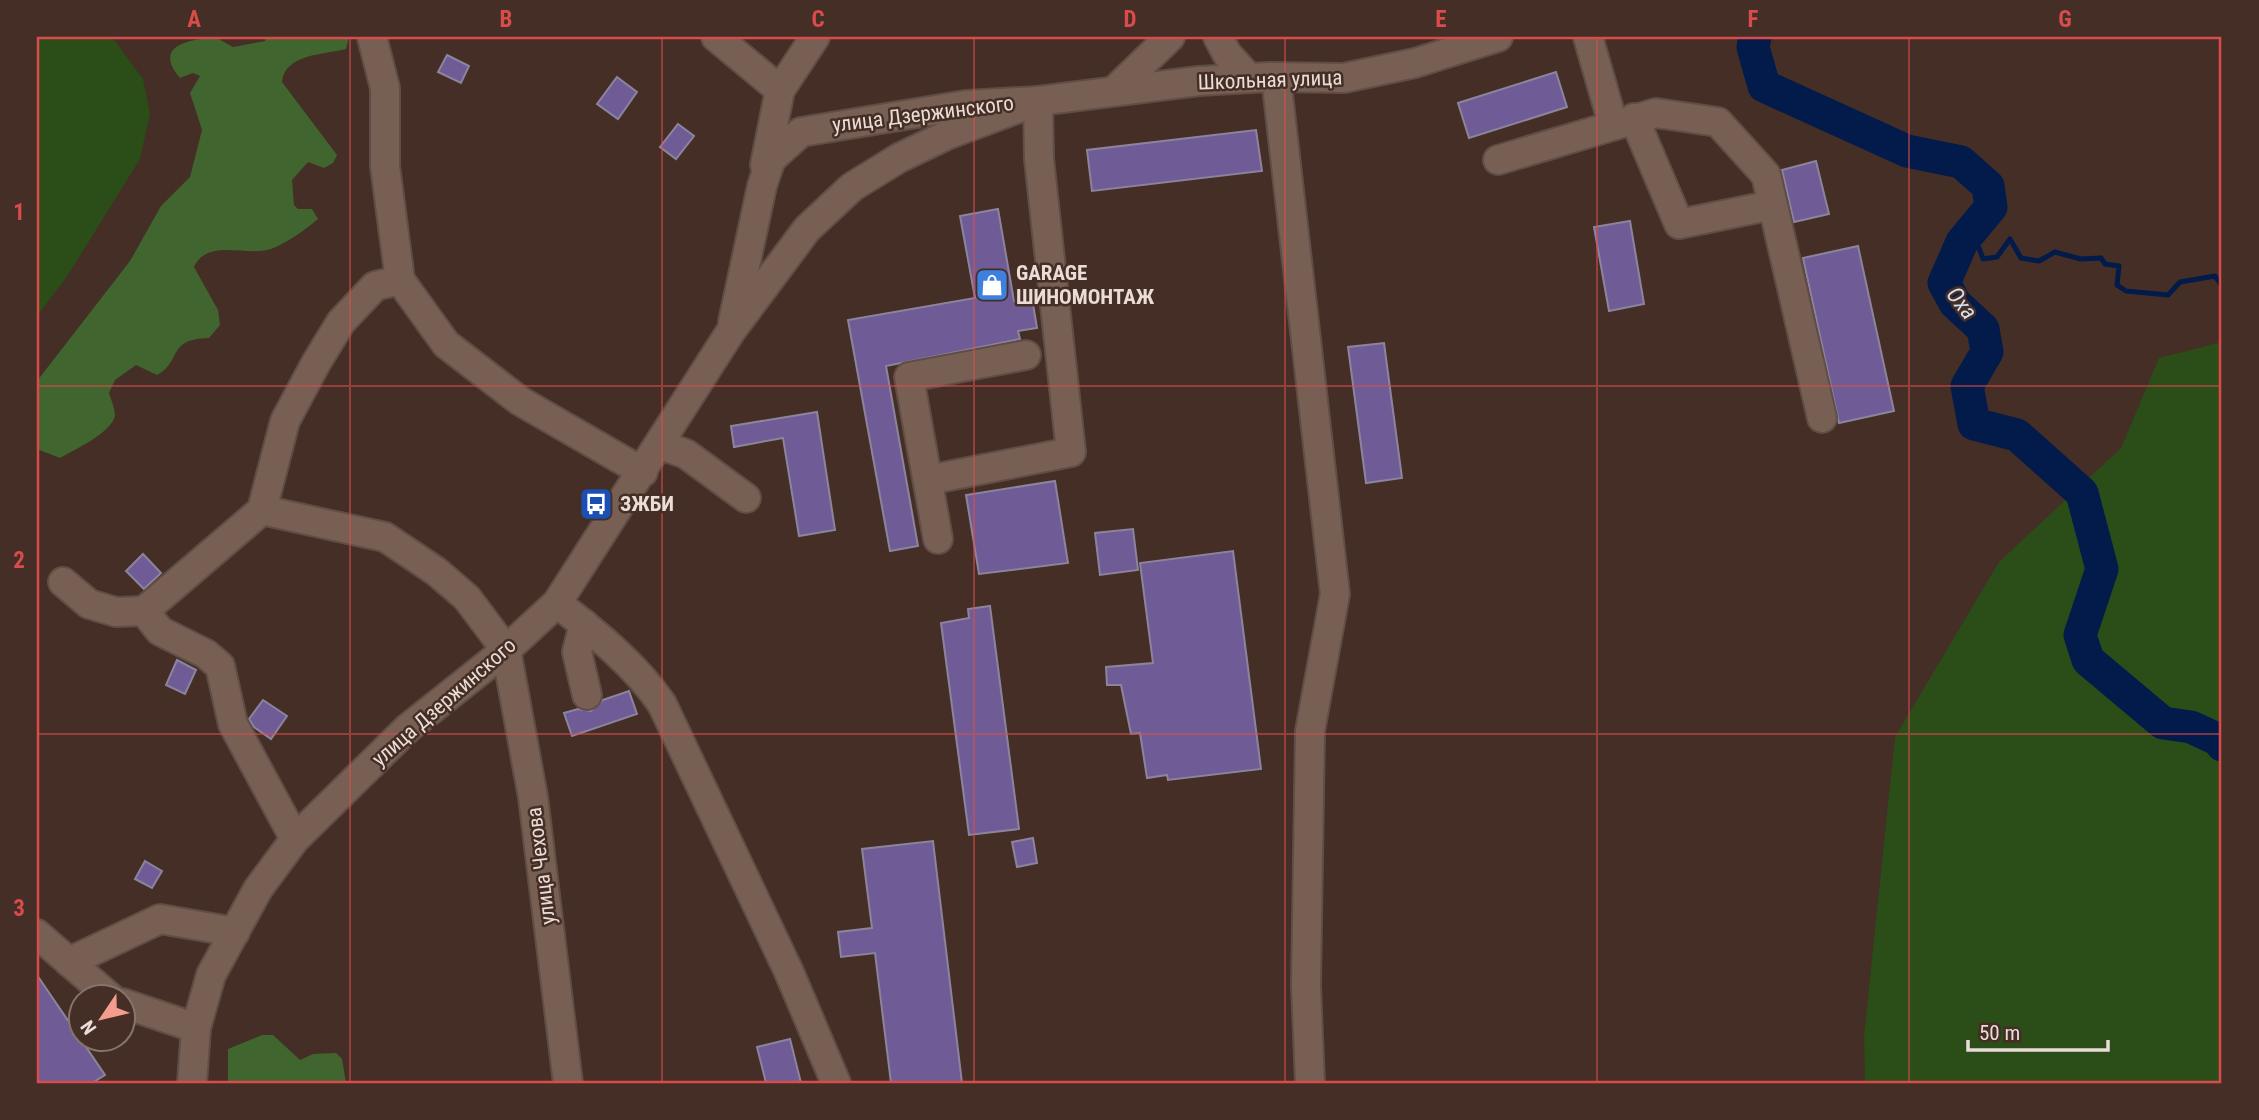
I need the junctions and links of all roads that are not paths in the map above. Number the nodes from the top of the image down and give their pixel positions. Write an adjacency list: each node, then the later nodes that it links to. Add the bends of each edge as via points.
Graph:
1 (372, 37): 16 (street, via 385,88 385,166)
2 (716, 37): 9 (street)
3 (815, 37): 9 (street)
4 (1170, 37): 10 (street)
5 (1218, 37): 8 (street, via 1227,54)
6 (1498, 37): 8 (street, Школьная улица, via 1415,63 1344,78)
7 (1588, 37): 12 (street)
8 (1263, 77): 10 (street, Школьная улица); 42 (street, via 1335,594 1310,731 1306,986)
9 (780, 90): 14 (street)
10 (1115, 90): 11 (street, Школьная улица)
11 (1038, 101): 14 (street, улица Дзержинского, via 966,104 801,132 771,159); 17 (street, улица Дзержинского, via 949,134 852,187 807,229); 22 (street, via 1039,159 1071,452)
12 (1623, 121): 13 (street); 15 (street, via 1656,113 1718,122 1766,175); 15 (street, via 1679,225)
13 (1498, 160)
14 (762, 186): 17 (street, улица Дзержинского)
15 (1773, 205): 19 (street)
16 (400, 280): 21 (street, via 446,344 520,401); 24 (street, via 375,286 341,322 316,363 285,421)
17 (731, 331): 20 (street, улица Дзержинского)
18 (1026, 355): 22 (street, via 909,377)
19 (1822, 418)
20 (661, 445): 21 (street, улица Дзержинского); 23 (street, via 686,454)
21 (643, 472): 27 (street, улица Дзержинского)
22 (928, 480): 25 (street)
23 (746, 498)
24 (262, 510): 28 (street); 30 (street, via 385,537 467,598)
25 (938, 539)
26 (63, 582): 28 (street, via 89,604 116,612)
27 (557, 603): 29 (street); 30 (street, улица Дзержинского)
28 (144, 611): 32 (street, via 160,631 220,666 233,724)
29 (584, 624): 31 (street, via 577,652); 41 (street, via 651,687 662,704 789,972)
30 (506, 650): 32 (street, улица Дзержинского, via 408,728); 40 (street, улица Чехова, via 533,797)
31 (587, 695)
32 (295, 839): 33 (street, улица Дзержинского, via 258,889)
33 (235, 932): 35 (street, via 160,919); 38 (street, улица Дзержинского, via 211,975)
34 (37, 934): 35 (street)
35 (69, 962): 36 (street)
36 (95, 984)
37 (136, 1008): 38 (street)
38 (196, 1028): 39 (street, улица Дзержинского)
39 (192, 1083)
40 (568, 1083)
41 (836, 1083)
42 (1310, 1083)

